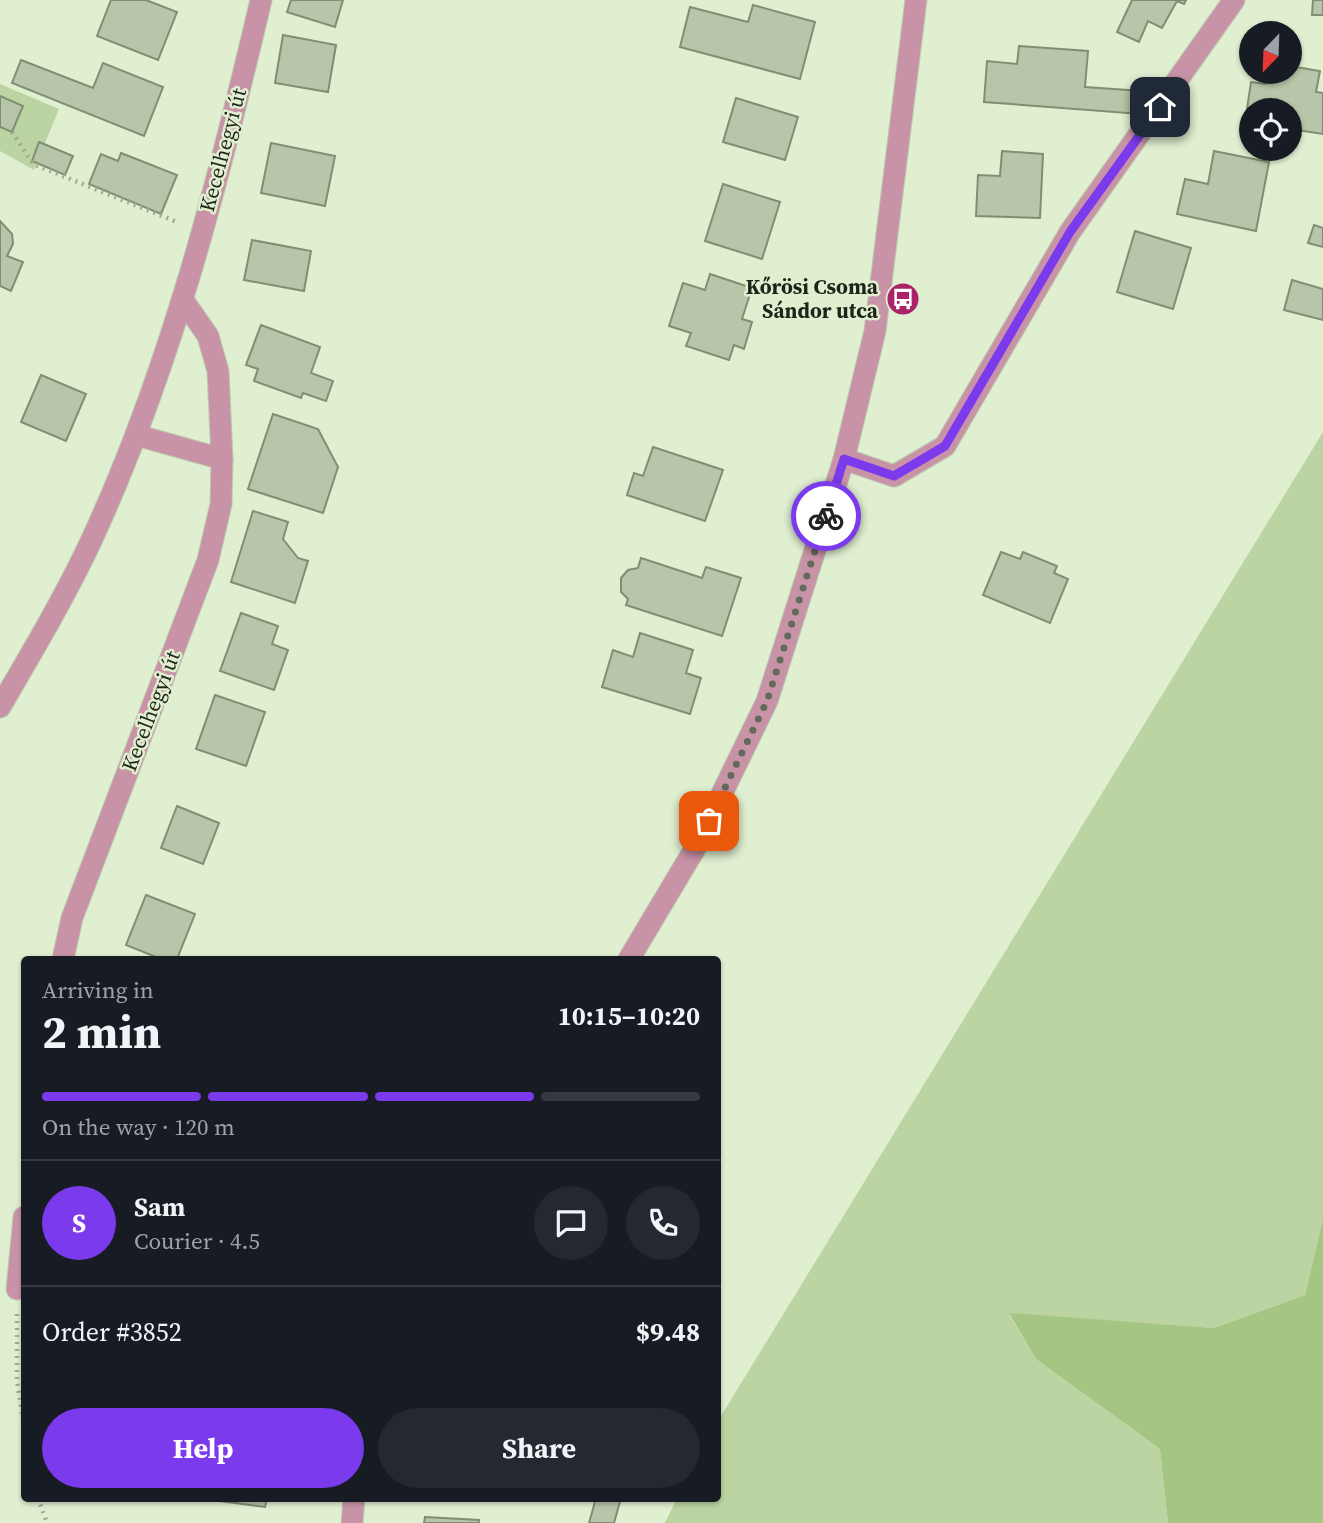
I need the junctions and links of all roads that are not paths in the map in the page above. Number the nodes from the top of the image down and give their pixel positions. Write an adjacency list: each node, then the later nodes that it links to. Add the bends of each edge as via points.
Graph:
1 (261, 0): 4 (street, Kecelhegyi út)
2 (916, 0): 7 (street, via 875,331)
3 (1234, 0): 7 (street, via 1070,232 945,446 894,476)
4 (183, 300): 5 (street, Kecelhegyi út); 6 (street, Kecelhegyi út, via 208,336 218,371)
5 (136, 435): 6 (street); 8 (street, Kecelhegyi út, via 91,541)
6 (222, 459): 9 (street, Kecelhegyi út, via 220,504 208,560 72,918)
7 (844, 459): 10 (street, via 767,701 697,845)
8 (0, 707)
9 (64, 956)
10 (631, 956)
11 (21, 1248): 12 (street)
12 (17, 1289)
13 (354, 1502): 14 (street)
14 (352, 1523)

